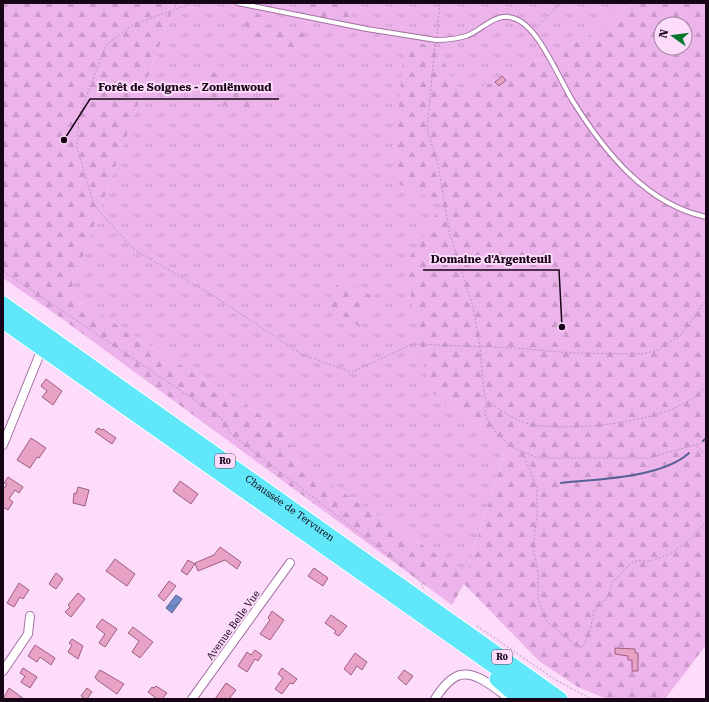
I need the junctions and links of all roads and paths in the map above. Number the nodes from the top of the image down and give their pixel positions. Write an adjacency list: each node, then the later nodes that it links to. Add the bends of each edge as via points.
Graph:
1 (193, 3): 12 (path, via 132,25 106,44 79,116 77,148 94,205 133,249 215,297 303,355 352,372 413,344)
2 (238, 3): 6 (lane)
3 (440, 3): 6 (path)
4 (561, 3): 5 (path)
5 (532, 32): 6 (lane, via 526,25 506,16 498,17 467,36); 7 (lane, via 574,103 608,151 657,198 682,210)
6 (436, 40): 12 (path, via 428,129 438,164 450,235 473,307)
7 (706, 217)
8 (3, 271): 23 (path, via 220,416 231,434 417,577)
9 (706, 300): 12 (path, via 682,334 658,350 643,354 572,353)
10 (3, 304): 29 (highway, Chaussée de Tervuren / R0)
11 (3, 321): 26 (highway, Chaussée de Tervuren / R0)
12 (480, 347): 15 (path)
13 (39, 356): 17 (street)
14 (706, 386): 15 (path, via 686,404 666,411 594,425 555,427 531,424)
15 (487, 401): 19 (path, via 485,415 490,424 498,435)
16 (706, 442): 18 (path)
17 (3, 445)
18 (696, 446): 19 (path, via 648,458 550,459); 20 (path)
19 (523, 453): 21 (path, via 537,488 533,548 538,571 538,599 547,622 580,648 583,647 590,630 594,610 607,598 612,583 627,567 634,561 650,562 672,553)
20 (706, 455)
21 (706, 522)
22 (290, 563): 30 (street, Avenue Belle Vue)
23 (425, 590)
24 (30, 616): 27 (street, via 28,634)
25 (474, 624): 34 (path, via 556,680)
26 (468, 648): 32 (highway, via 478,664); 33 (highway, R0)
27 (3, 671)
28 (437, 696): 31 (street, via 460,675 479,678)
29 (561, 698)
30 (192, 699)
31 (510, 699)
32 (520, 699)
33 (541, 699)
34 (591, 699)

